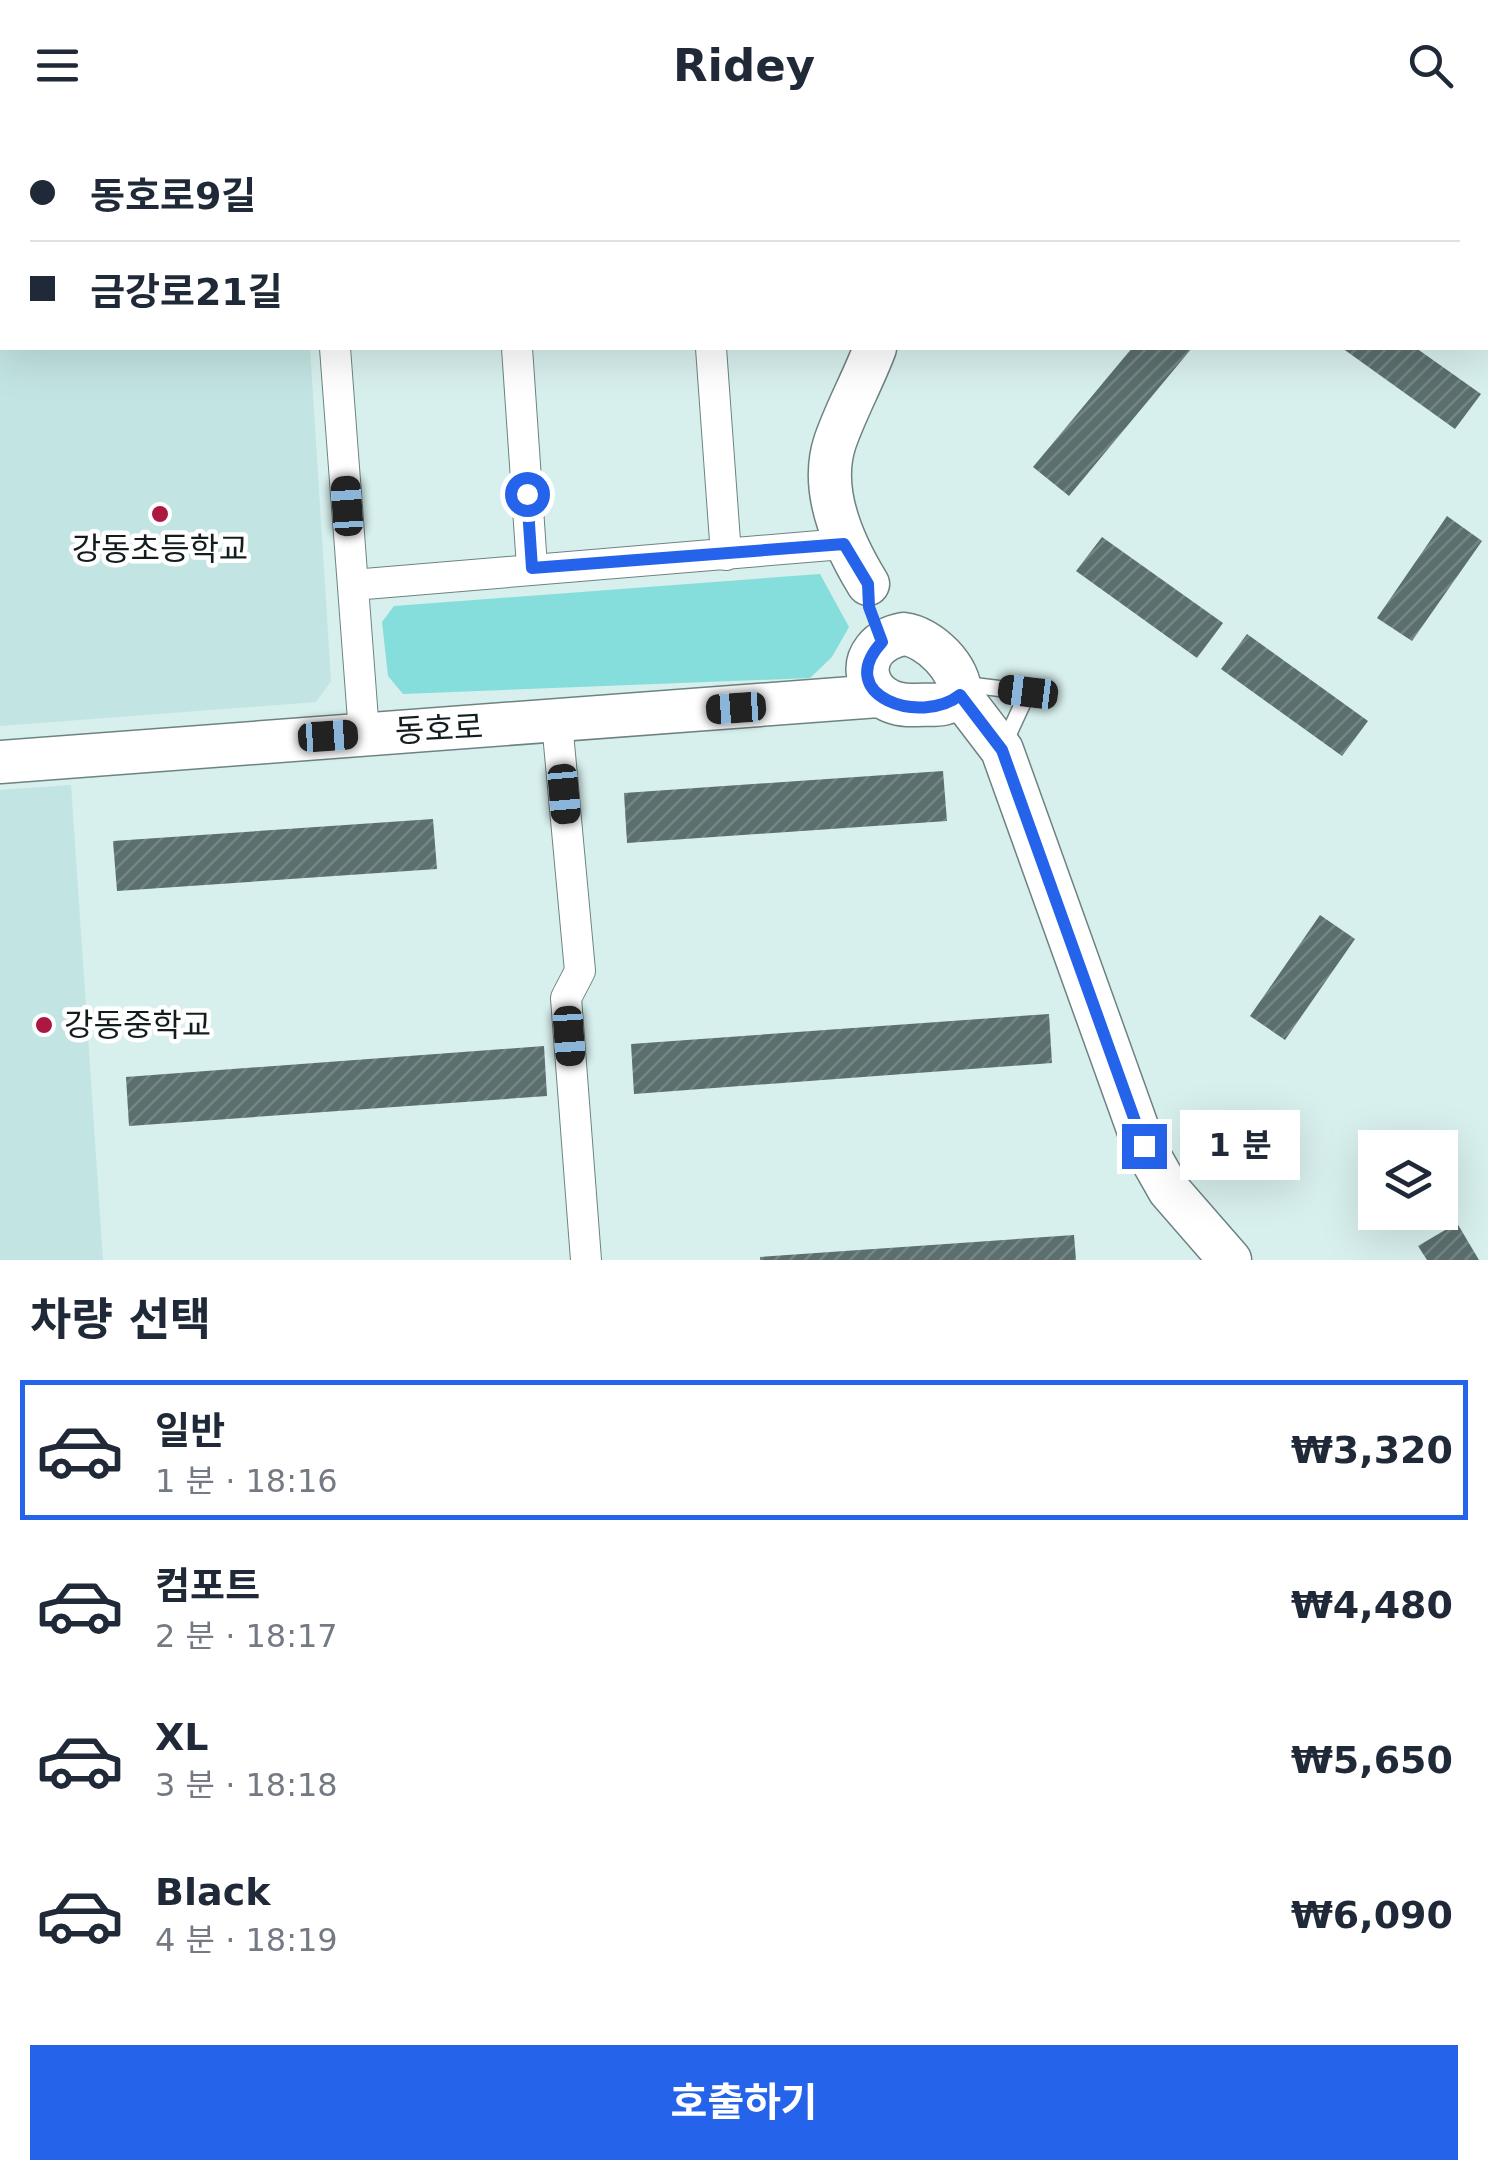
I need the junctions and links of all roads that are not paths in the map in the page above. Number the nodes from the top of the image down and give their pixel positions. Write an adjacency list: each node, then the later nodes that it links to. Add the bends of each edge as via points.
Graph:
1 (336, 350): 8 (street)
2 (517, 350): 7 (street)
3 (712, 350): 6 (street)
4 (874, 350): 5 (street, via 834,446 831,475)
5 (844, 544): 6 (street); 9 (street, via 868,584 893,596)
6 (726, 555): 7 (street)
7 (532, 568): 8 (street)
8 (353, 585): 13 (street)
9 (899, 639): 10 (street, via 927,641); 11 (street, via 868,662)
10 (961, 689): 11 (street, via 939,707 901,707); 16 (street, via 1002,750 1144,1146 1168,1190)
11 (878, 696): 12 (street, 동호로)
12 (558, 722): 13 (street, 동호로); 15 (street, via 580,971 566,998)
13 (364, 734): 14 (street, 동호로)
14 (0, 762)
15 (586, 1260)
16 (1230, 1260)

